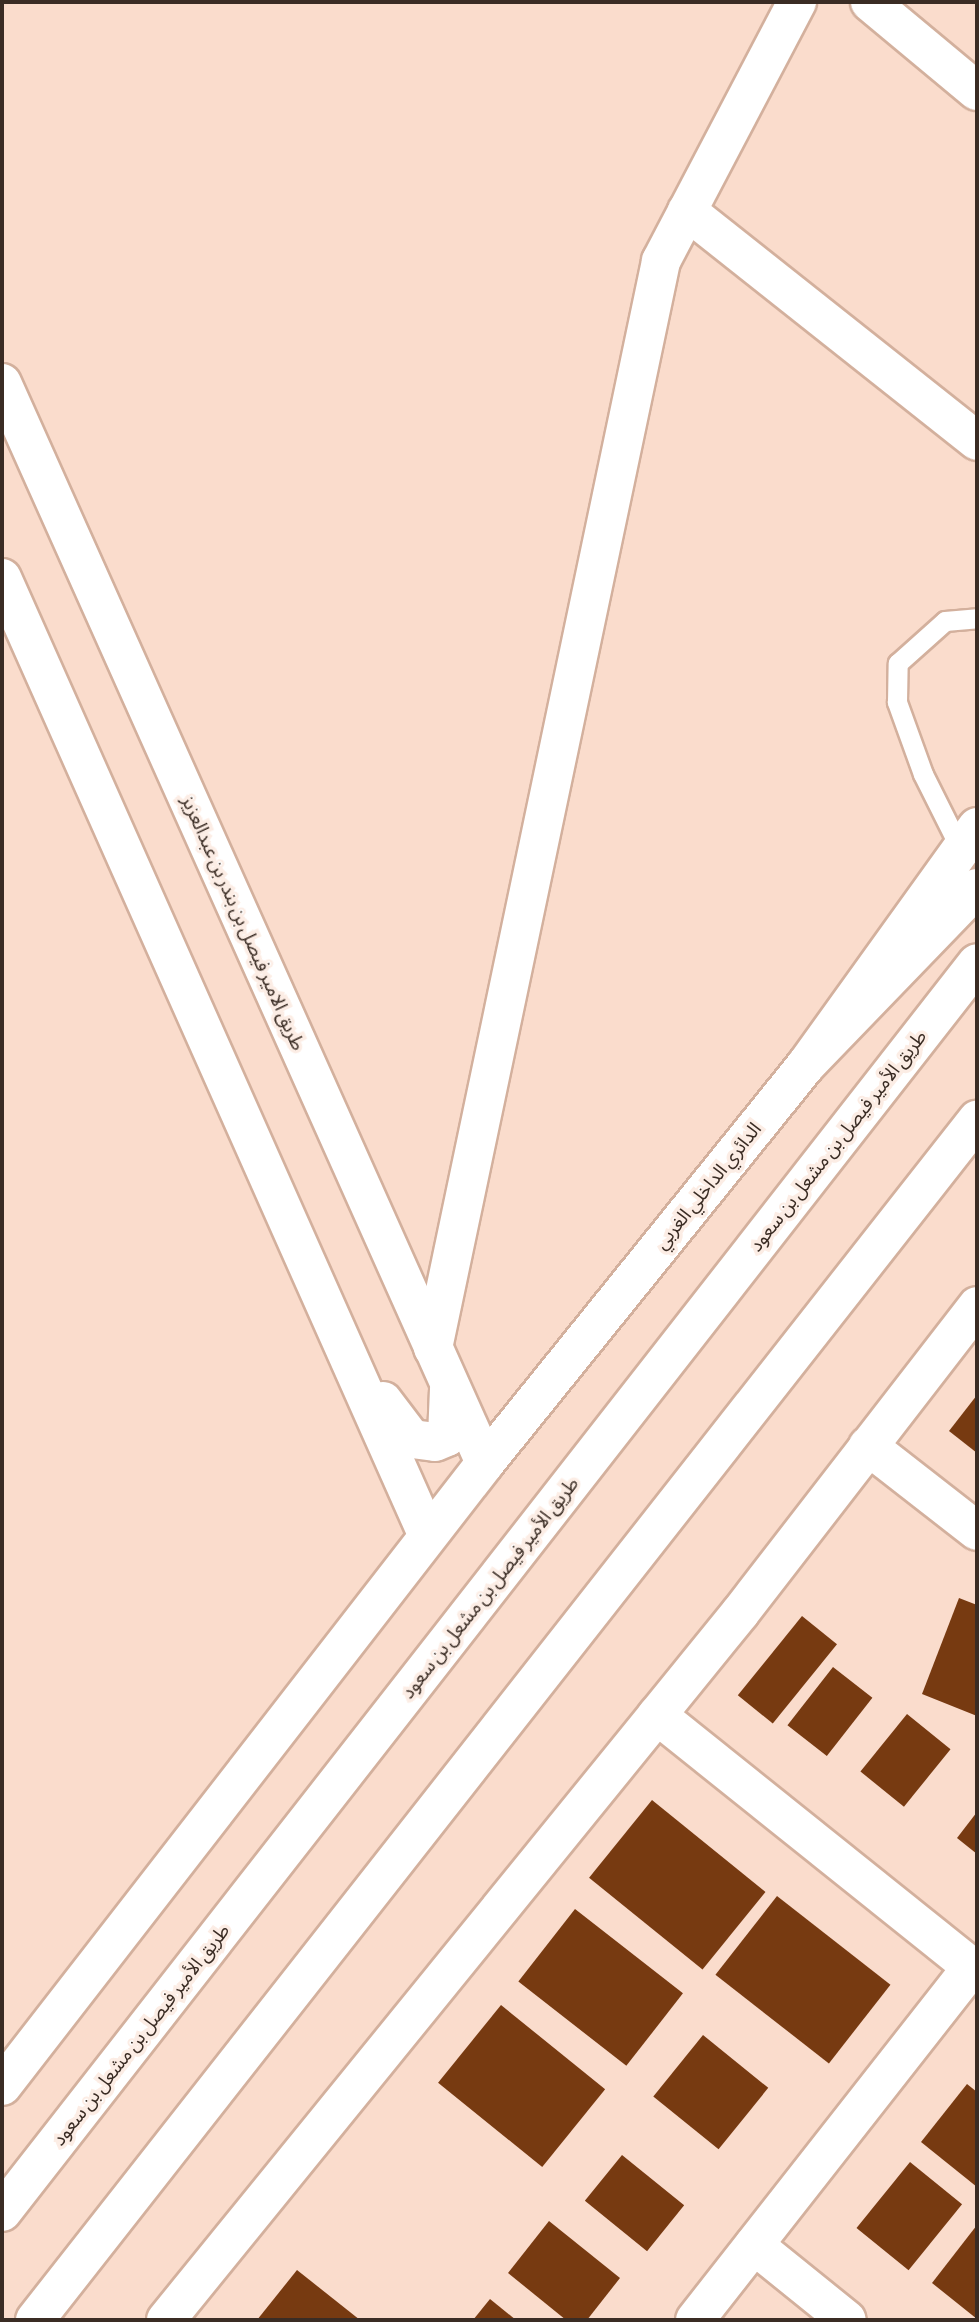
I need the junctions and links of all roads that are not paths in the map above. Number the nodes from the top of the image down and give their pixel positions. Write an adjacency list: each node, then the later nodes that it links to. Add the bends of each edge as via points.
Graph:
1 (797, 2): 4 (main road)
2 (870, 2): 3 (main road)
3 (977, 91)
4 (687, 211): 6 (main road); 15 (main road, via 661,261)
5 (2, 383): 15 (main road, طريق الامير فيصل بن بندر بن عبدالعزيز)
6 (977, 441)
7 (2, 578): 16 (main road)
8 (977, 618): 9 (lane, via 945,621 898,663 897,702 922,774)
9 (969, 838): 12 (main road, الدائري الداخلي الغربي)
10 (977, 888): 12 (main road)
11 (977, 963): 25 (main road, طريق الأمير فيصل بن مشعل بن سعود)
12 (806, 1065): 19 (main road, الدائري الداخلي الغربي)
13 (977, 1120): 29 (main road)
14 (977, 1306): 18 (main road)
15 (433, 1348): 17 (main road, طريق الامير فيصل بن بندر بن عبدالعزيز)
16 (354, 1364): 17 (main road, via 412,1439 435,1442 447,1437); 21 (main road)
17 (449, 1383): 19 (main road, طريق الامير فيصل بن بندر بن عبدالعزيز)
18 (868, 1446): 20 (main road); 22 (main road)
19 (485, 1463): 21 (main road, الدائري الداخلي الغربي)
20 (977, 1531)
21 (428, 1536): 24 (main road, الدائري الداخلي الغربي)
22 (657, 1715): 23 (main road); 30 (main road)
23 (975, 1969): 28 (main road)
24 (2, 2086)
25 (93, 2095): 26 (main road); 27 (main road, طريق الأمير فيصل بن مشعل بن سعود)
26 (2, 2186)
27 (2, 2212)
28 (754, 2245): 31 (main road); 32 (main road)
29 (35, 2320)
30 (166, 2320)
31 (695, 2320)
32 (847, 2320)

